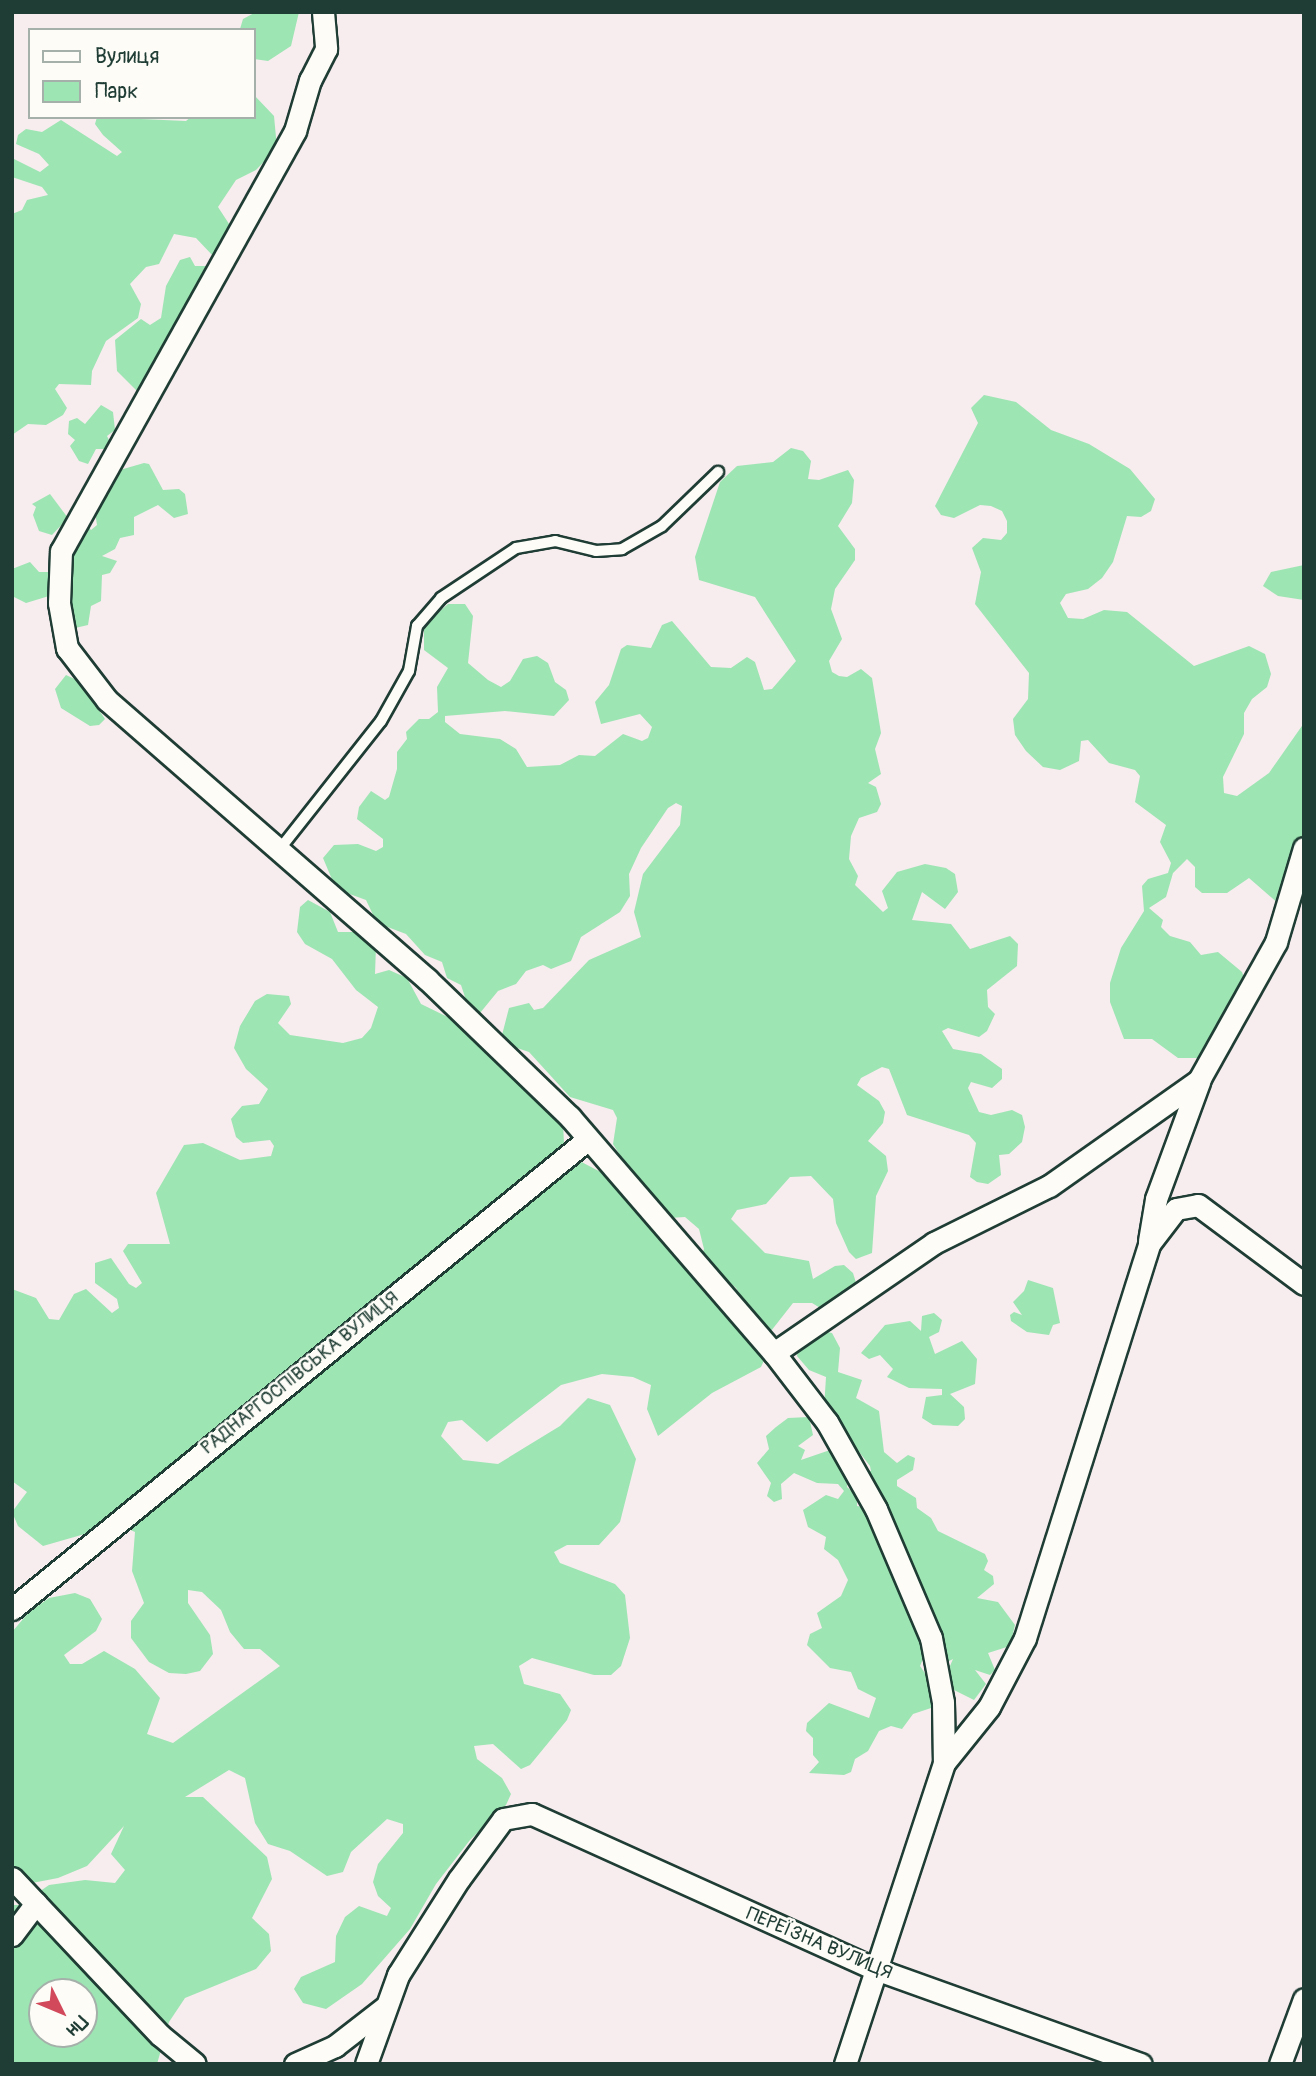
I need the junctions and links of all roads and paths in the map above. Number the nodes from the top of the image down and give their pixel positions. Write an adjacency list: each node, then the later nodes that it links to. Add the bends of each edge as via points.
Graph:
1 (323, 12): 4 (street, via 326,49 310,80 295,131 61,551 59,603 67,648 107,700)
2 (718, 472): 4 (lane, via 662,526 622,549 596,551 555,541 516,548 441,598 417,626 409,671 381,721)
3 (1304, 848): 5 (street, via 1276,942)
4 (279, 850): 6 (street, via 427,979)
5 (1199, 1080): 7 (street, via 1156,1199); 9 (street, via 1049,1186 934,1243)
6 (588, 1139): 9 (street); 10 (street, РАДНАРГОСПІВСЬКА ВУЛИЦЯ)
7 (1149, 1244): 8 (street, via 1177,1209 1198,1205); 11 (street, via 1025,1638 989,1707)
8 (1304, 1284)
9 (774, 1353): 11 (street, via 827,1422 876,1509 907,1577 931,1638 943,1702)
10 (12, 1609)
11 (944, 1763): 15 (street)
12 (12, 1878): 13 (street)
13 (36, 1903): 14 (street); 18 (street)
14 (12, 1935)
15 (878, 1970): 17 (street, ПЕРЕЇЗНА ВУЛИЦЯ, via 532,1814 503,1819 398,1975); 21 (street); 22 (street, ПЕРЕЇЗНА ВУЛИЦЯ)
16 (1304, 1999): 23 (street)
17 (387, 2005): 19 (street, via 335,2046); 20 (street)
18 (188, 2062)
19 (295, 2064)
20 (366, 2064)
21 (845, 2064)
22 (1141, 2064)
23 (1280, 2064)

